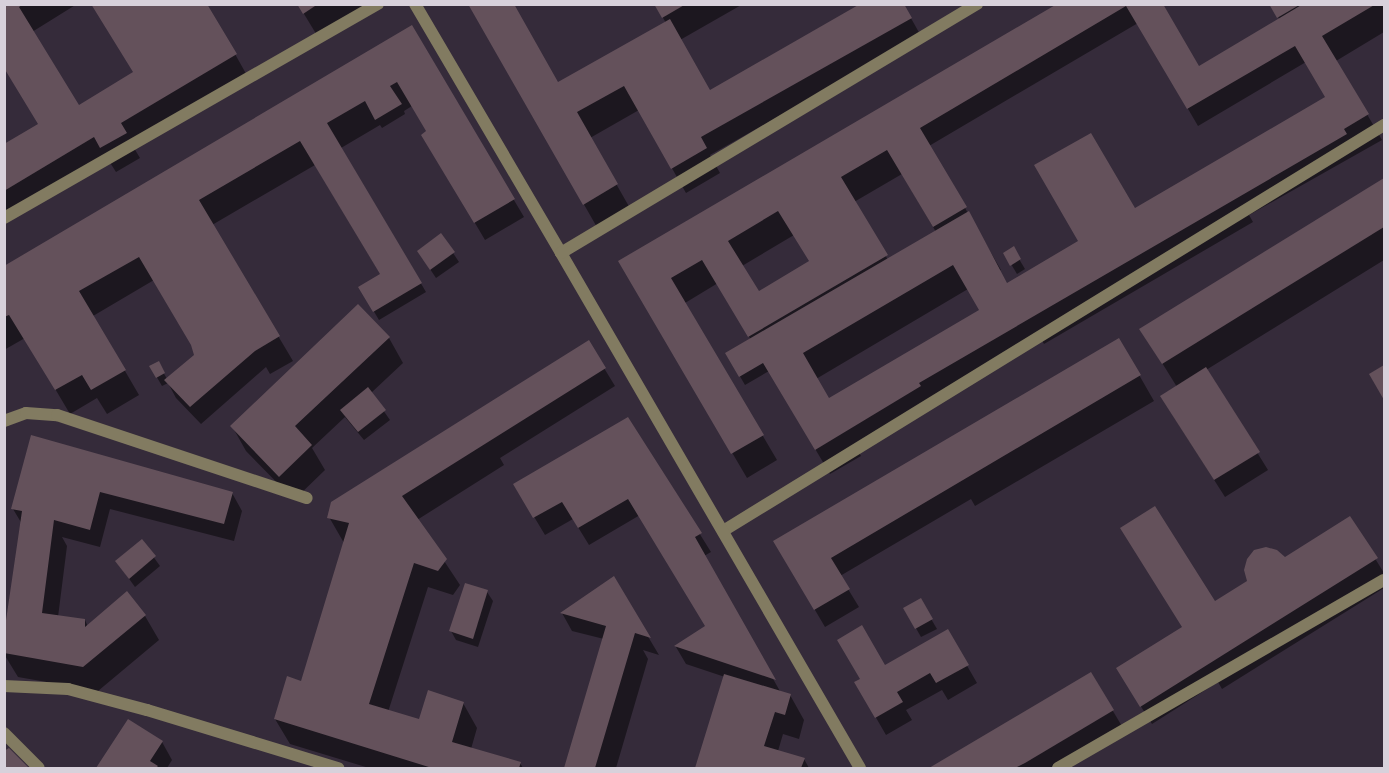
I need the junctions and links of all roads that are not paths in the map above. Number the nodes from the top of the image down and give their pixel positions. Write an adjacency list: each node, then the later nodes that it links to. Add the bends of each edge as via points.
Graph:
1 (378, 4): 5 (street)
2 (415, 4): 6 (street)
3 (977, 4): 6 (street)
4 (1384, 125): 9 (street)
5 (4, 218)
6 (561, 253): 9 (street)
7 (4, 421): 8 (street, via 26,413 57,415)
8 (307, 498)
9 (723, 531): 15 (street)
10 (1384, 580): 16 (street)
11 (4, 686): 14 (street, via 68,689)
12 (4, 733): 13 (street)
13 (39, 768)
14 (338, 768)
15 (860, 768)
16 (1058, 768)

